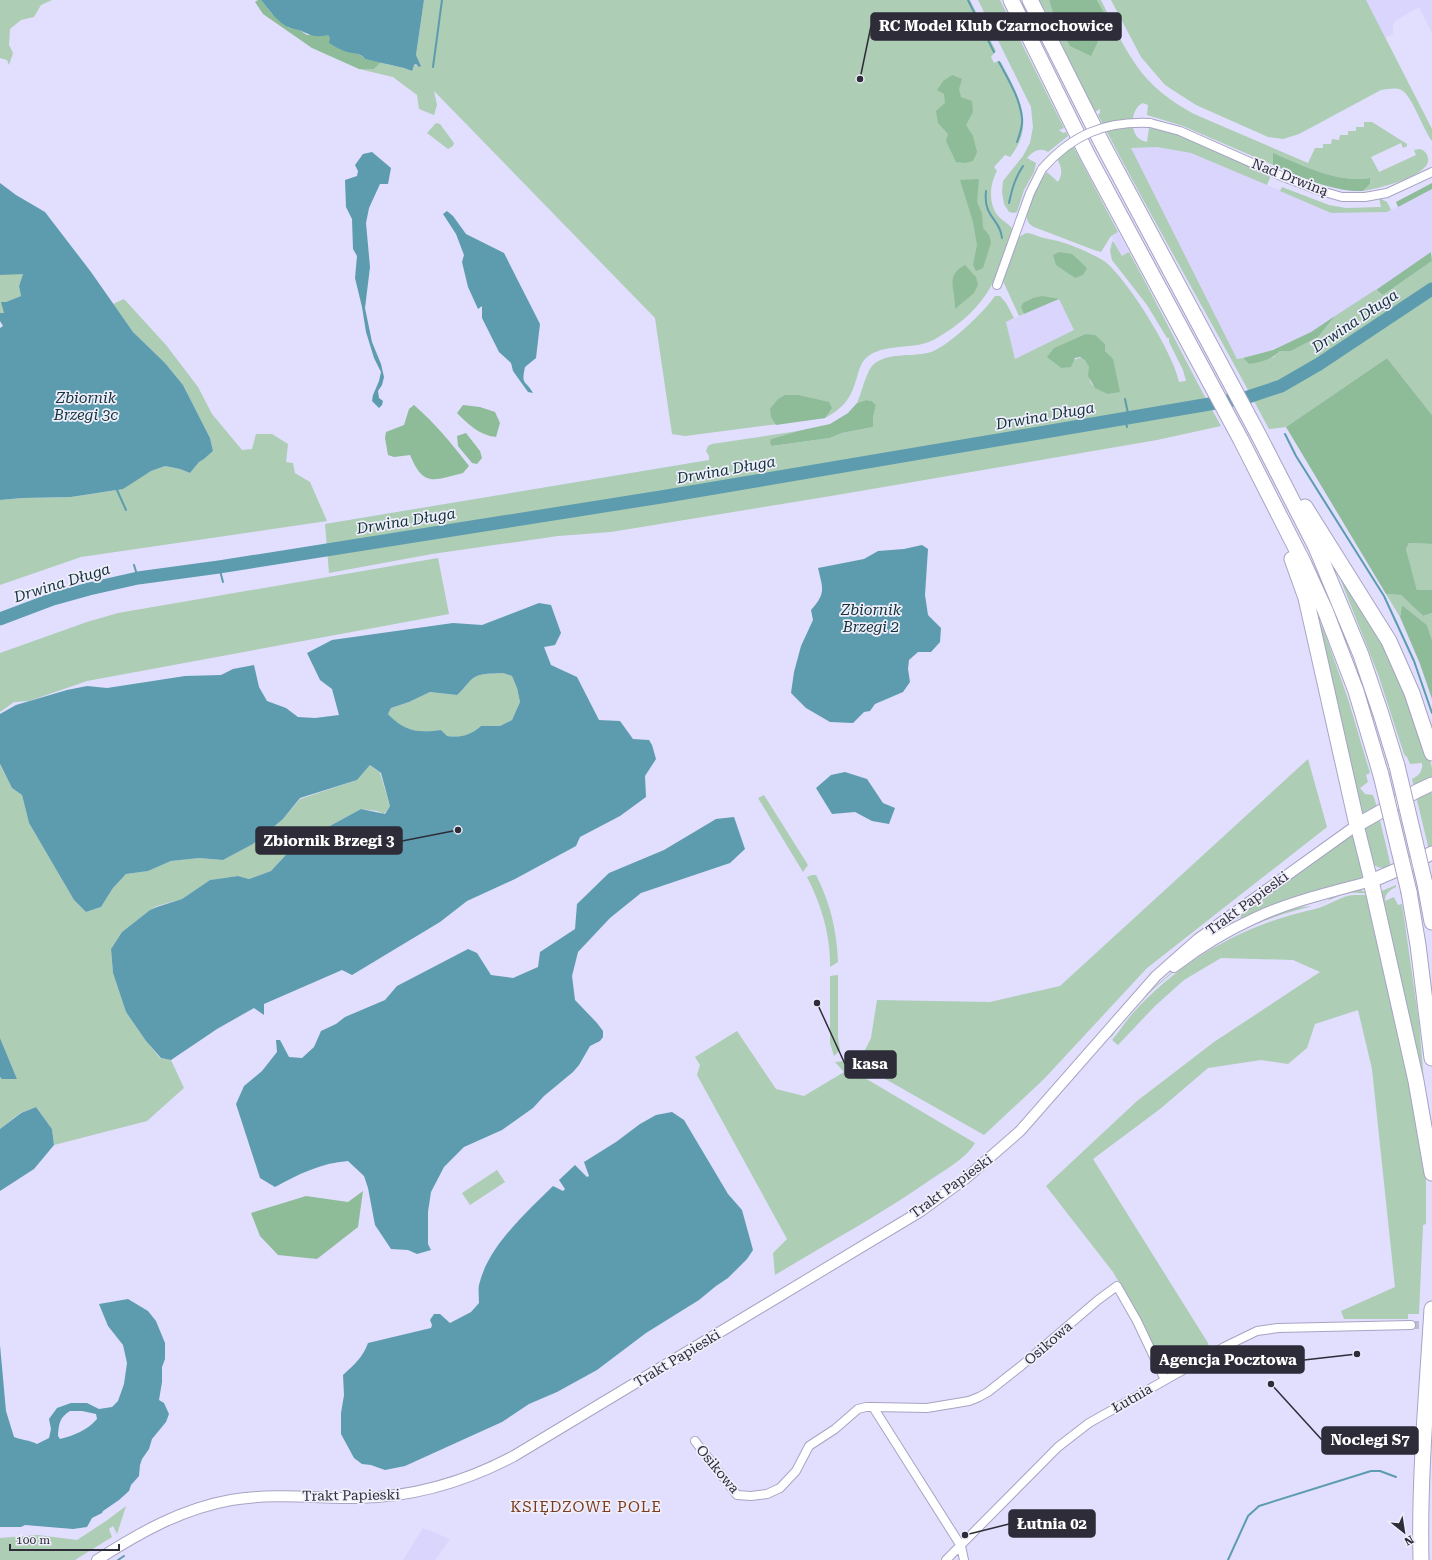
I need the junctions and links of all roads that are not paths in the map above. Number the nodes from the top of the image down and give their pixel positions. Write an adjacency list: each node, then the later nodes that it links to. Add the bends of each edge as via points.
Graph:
1 (1011, 0): 6 (highway, via 1088,156)
2 (1030, 0): 5 (highway, via 1103,145)
3 (1432, 172): 4 (street, Nad Drwiną, bridge, via 1387,193 1365,197 1342,197 1281,176 1180,131 1150,123 1112,125 1088,133 1064,147 1042,169 1030,194)
4 (997, 285)
5 (1258, 434): 7 (highway, via 1389,641 1412,693); 12 (highway, bridge, via 1316,547 1349,624 1376,699 1397,766 1426,884)
6 (1262, 480): 9 (highway, via 1306,598); 14 (highway, bridge, via 1328,617 1356,691 1381,775 1409,892)
7 (1432, 753)
8 (1432, 784): 9 (main road)
9 (1357, 825): 11 (main road); 13 (street, Trakt Papieski, via 1198,939 1168,964)
10 (1432, 853): 11 (main road)
11 (1371, 880): 13 (street, Trakt Papieski, via 1255,918 1204,946); 15 (highway, via 1416,1081)
12 (1432, 922)
13 (1144, 990): 22 (street, Trakt Papieski, via 1020,1131 954,1188 882,1235 500,1463 453,1482 404,1494 356,1498 270,1496 203,1506 172,1518)
14 (1432, 1058)
15 (1432, 1172)
16 (1432, 1310): 25 (highway, via 1423,1434)
17 (1411, 1325): 18 (street, Łutnia, via 1278,1328 1257,1331)
18 (1165, 1380): 19 (street, Osikowa, via 1117,1286 1001,1383 979,1398 969,1402 926,1408); 21 (street, Łutnia, via 1089,1423 1058,1446)
19 (873, 1407): 20 (street, Osikowa, via 858,1409 835,1429 809,1446 792,1477 780,1488 767,1494 737,1495); 21 (street)
20 (695, 1441)
21 (961, 1546): 23 (street, Łutnia); 24 (street)
22 (97, 1560)
23 (946, 1560)
24 (964, 1560)
25 (1421, 1560)

